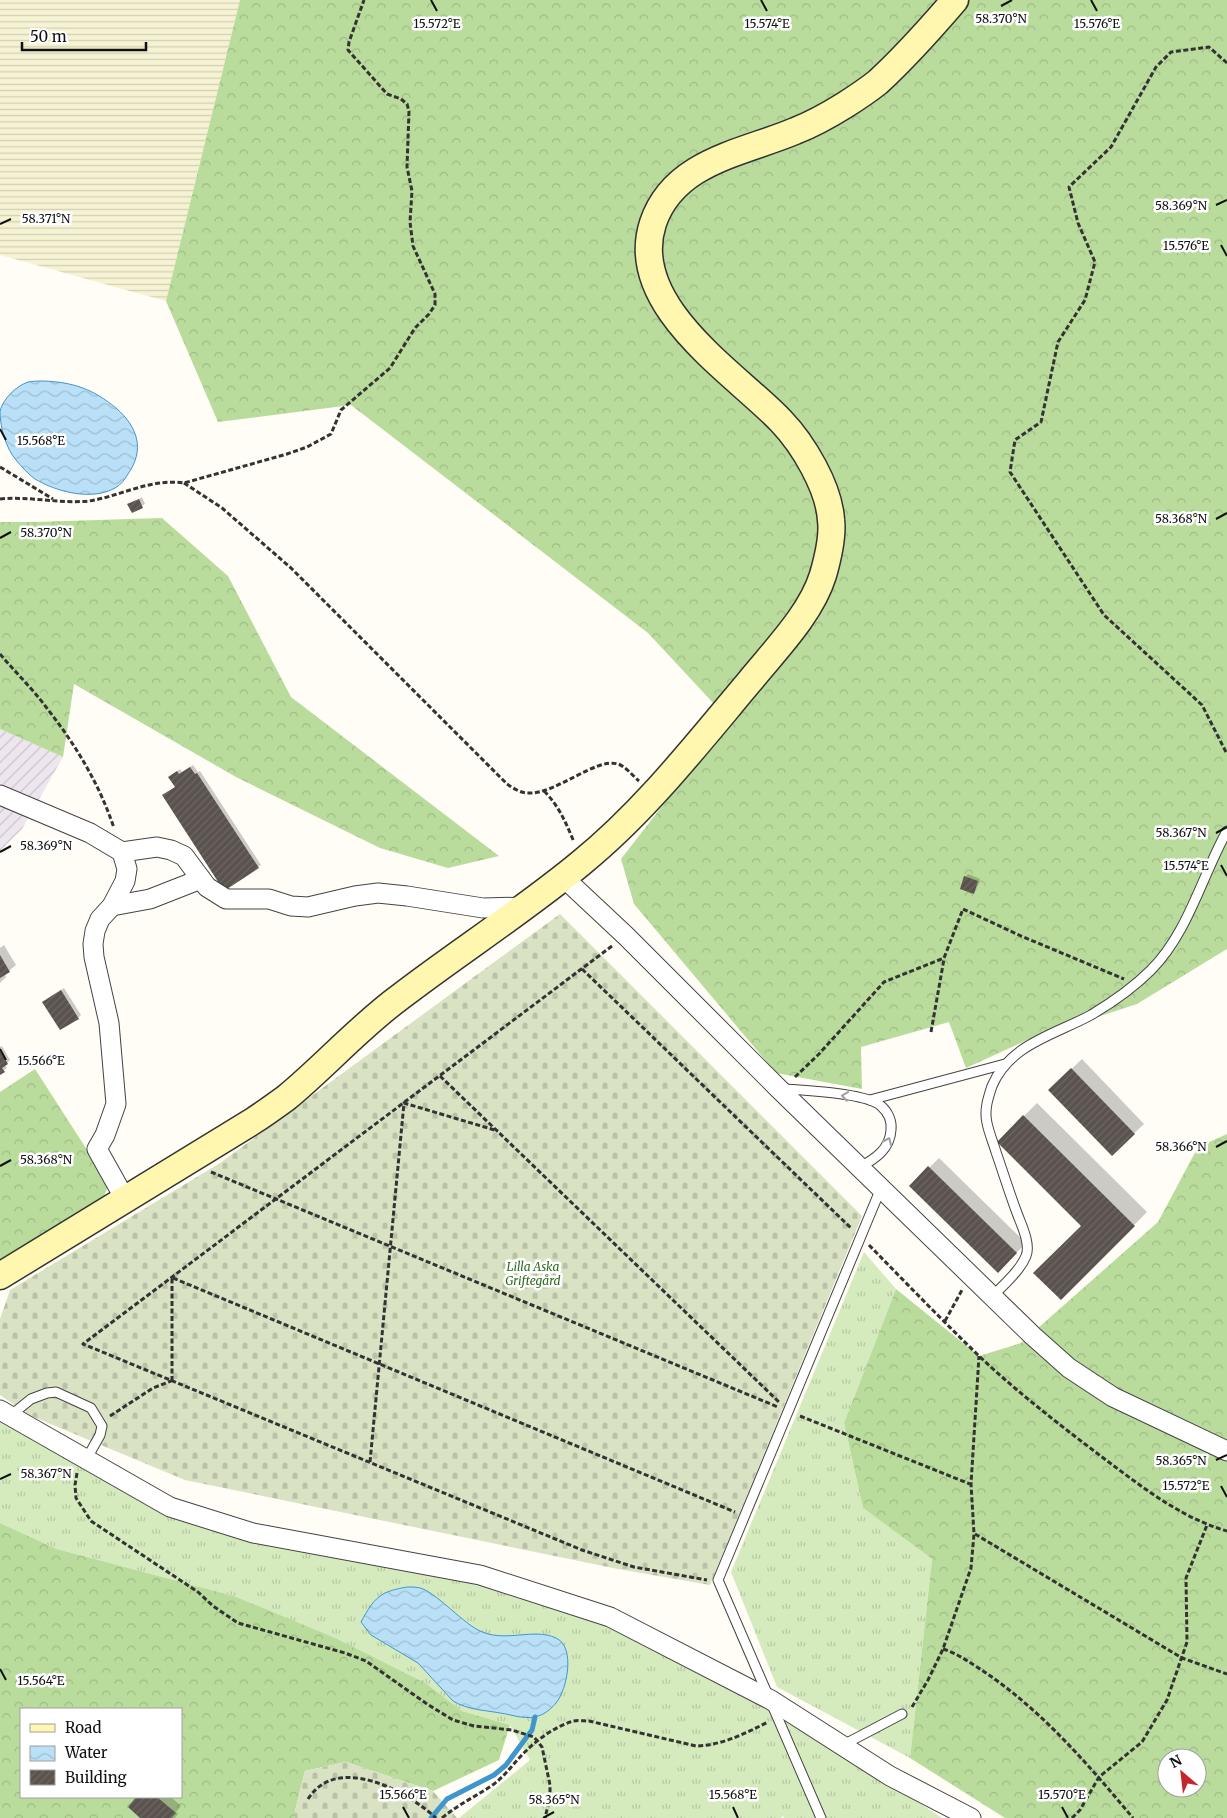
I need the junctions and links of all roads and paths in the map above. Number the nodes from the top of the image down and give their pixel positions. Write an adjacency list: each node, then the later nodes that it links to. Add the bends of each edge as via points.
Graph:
1 (364, 0): 5 (path, via 348,50 387,94 407,104 407,167 412,191 410,222 413,246 435,294 435,305 415,328 390,368 341,410 331,434 287,454)
2 (955, 0): 11 (street, via 876,84 819,121 707,162 683,180 665,200 654,220 648,240 650,269 662,296 702,349 781,421 802,445 826,496 832,521 822,578 808,606)
3 (1227, 63): 9 (path, via 1209,47 1171,52 1156,67 1112,147 1069,187 1078,223 1094,262 1085,300 1058,342 1041,422 1015,440 1010,472 1104,615 1202,705)
4 (0, 467): 7 (path)
5 (184, 483): 7 (path, via 174,481 143,486 90,500); 10 (path, via 222,508 290,568 506,784 527,793)
6 (0, 499): 7 (path)
7 (55, 501)
8 (0, 654): 14 (path, via 46,706 89,768 107,806)
9 (1227, 754)
10 (544, 791): 11 (path, via 598,766 619,764); 15 (path, via 561,811)
11 (654, 794): 15 (street)
12 (0, 795): 14 (street, via 90,833)
13 (1227, 831): 22 (lane, via 1175,939)
14 (122, 852): 16 (street, via 157,847 171,850 184,856); 17 (street, via 128,869)
15 (573, 870): 18 (street); 19 (street)
16 (202, 879): 17 (street, via 150,899); 18 (street, via 226,900 269,899 290,906 308,907 378,893 483,908)
17 (112, 906): 33 (street, via 94,931 93,944 111,1037 116,1104 105,1135 96,1149)
18 (524, 907): 30 (street, via 397,999 253,1122)
19 (626, 936): 21 (path); 26 (street)
20 (944, 958): 22 (path, via 963,909); 23 (path); 26 (path, via 884,982 792,1080)
21 (582, 969): 25 (path); 35 (path)
22 (1136, 984): 24 (lane, via 1090,1015 1028,1044)
23 (931, 1032)
24 (1005, 1064): 27 (lane); 40 (lane, via 987,1102 987,1122 1020,1221 1027,1256)
25 (440, 1076): 28 (path); 29 (path)
26 (776, 1085): 27 (lane, one-way to 26); 31 (street)
27 (870, 1100): 31 (lane, one-way to 27, via 880,1153 890,1139 892,1128 890,1117 881,1106)
28 (404, 1103): 29 (path); 34 (path); 36 (path)
29 (498, 1132): 45 (path)
30 (187, 1162): 33 (street); 34 (path)
31 (860, 1167): 32 (street)
32 (881, 1188): 35 (lane); 37 (street)
33 (125, 1199): 38 (street)
34 (276, 1199): 36 (path); 39 (path)
35 (860, 1237): 41 (path); 45 (lane)
36 (390, 1247): 43 (path); 45 (path)
37 (970, 1275): 40 (street); 41 (path)
38 (0, 1276)
39 (172, 1277): 43 (path); 44 (path); 44 (path, via 83,1344)
40 (992, 1297): 48 (street, via 1069,1368 1113,1397)
41 (945, 1321): 42 (path)
42 (979, 1356): 51 (path); 53 (path, via 1056,1422 1120,1470 1172,1507)
43 (379, 1364): 50 (path); 52 (path)
44 (172, 1381): 47 (path, via 153,1388 120,1408); 50 (path)
45 (787, 1411): 51 (path); 52 (lane)
46 (5, 1413): 47 (lane, via 47,1393 56,1392 91,1408); 49 (street)
47 (102, 1426): 49 (lane)
48 (1227, 1451)
49 (86, 1460): 60 (street, via 170,1507 252,1533 480,1575 610,1616); 63 (path, via 76,1474 75,1486 76,1498 91,1521 198,1592 238,1623 366,1661 453,1720 523,1733)
50 (370, 1462): 56 (path, via 582,1550 634,1567)
51 (970, 1484): 55 (path)
52 (743, 1516): 56 (lane)
53 (1206, 1525): 54 (path); 58 (path, via 1186,1578 1187,1642)
54 (1227, 1531)
55 (974, 1534): 57 (path, via 971,1568); 58 (path)
56 (718, 1580): 60 (lane)
57 (943, 1649): 61 (path, via 910,1709); 65 (path, via 1002,1683)
58 (1182, 1658): 59 (path); 65 (path, via 1167,1700 1142,1742)
59 (1227, 1674)
60 (770, 1700): 62 (lane); 64 (street)
61 (902, 1714): 64 (lane)
62 (778, 1718): 63 (path, via 711,1746 682,1744 589,1720 574,1721); 70 (lane)
63 (538, 1741): 68 (path, via 494,1784); 69 (path, via 550,1785)
64 (842, 1745): 71 (street, via 890,1776)
65 (1099, 1777): 72 (path); 73 (path)
66 (308, 1799): 67 (path, via 332,1781 354,1778 400,1792)
67 (436, 1818)
68 (442, 1818)
69 (544, 1818)
70 (821, 1818)
71 (971, 1818)
72 (1072, 1818)
73 (1133, 1818)

